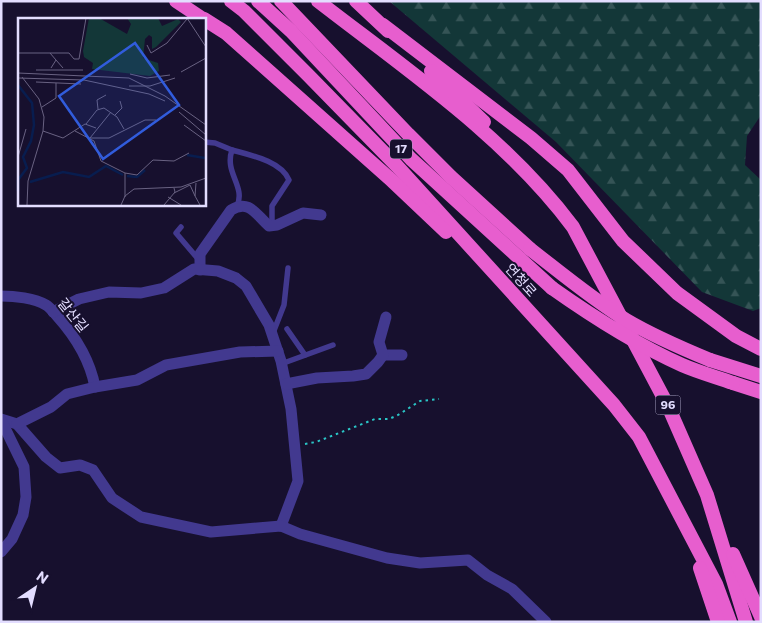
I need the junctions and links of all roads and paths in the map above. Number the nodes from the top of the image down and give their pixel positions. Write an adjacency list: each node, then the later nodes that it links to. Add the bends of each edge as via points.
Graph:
1 (176, 1): 7 (highway)
2 (231, 1): 21 (highway, 연청로, via 397,166)
3 (258, 1): 35 (highway, 연청로 / 17, bridge, via 291,31 411,159 552,288 599,321 656,353)
4 (281, 1): 32 (highway, 연청로 / 17, bridge, via 451,177 530,249 590,296 667,342)
5 (318, 1): 12 (highway, 96, via 499,146)
6 (356, 1): 9 (highway)
7 (202, 18)
8 (205, 20): 21 (highway, via 226,33 389,178)
9 (383, 25): 12 (highway, via 516,153); 26 (highway, via 568,170 623,241 677,293 736,336)
10 (205, 142): 11 (lane)
11 (232, 150): 13 (lane, via 232,174 240,199); 15 (lane, via 268,162 279,168 289,180 272,206)
12 (556, 203): 40 (highway, 96, via 578,234 668,406)
13 (237, 206): 15 (street, via 247,207); 17 (street, via 200,254)
14 (321, 215): 15 (street, via 303,213)
15 (272, 226)
16 (181, 227): 17 (lane, via 176,233)
17 (200, 266): 20 (street, via 164,288 140,293 109,292 79,299); 24 (street, via 236,278 246,286)
18 (288, 268): 24 (lane, via 284,305)
19 (1, 296): 20 (street, 갈산길, via 15,296 47,305)
20 (53, 312): 34 (street, 갈산길, via 83,352)
21 (529, 313): 41 (highway, 연청로, via 614,405 639,437)
22 (386, 317): 29 (street, via 379,342)
23 (287, 329): 28 (lane)
24 (273, 336): 27 (street)
25 (333, 345): 28 (lane)
26 (761, 349)
27 (278, 351): 31 (street); 34 (street, via 240,352 166,365 137,380)
28 (304, 355): 31 (lane)
29 (383, 355): 30 (street); 33 (street, via 366,374)
30 (402, 355)
31 (281, 364): 33 (street)
32 (761, 376)
33 (286, 384): 39 (street)
34 (95, 387): 38 (street, via 67,394 51,407)
35 (761, 392)
36 (439, 399): 39 (path, via 420,401 389,419 375,419 316,442)
37 (1, 420): 38 (street); 43 (street, via 24,467 26,497 12,539)
38 (16, 424): 42 (street, via 60,468 80,465 93,470 112,498 141,516 211,532)
39 (295, 446): 42 (street, via 298,481)
40 (706, 495): 45 (highway); 48 (highway, 96)
41 (683, 520): 46 (highway); 47 (highway, 연청로, via 716,584)
42 (281, 526): 44 (street, via 387,558 420,563 468,560 487,576 512,589 546,622)
43 (1, 552)
44 (535, 611)
45 (761, 617)
46 (718, 622)
47 (730, 622)
48 (746, 622)

